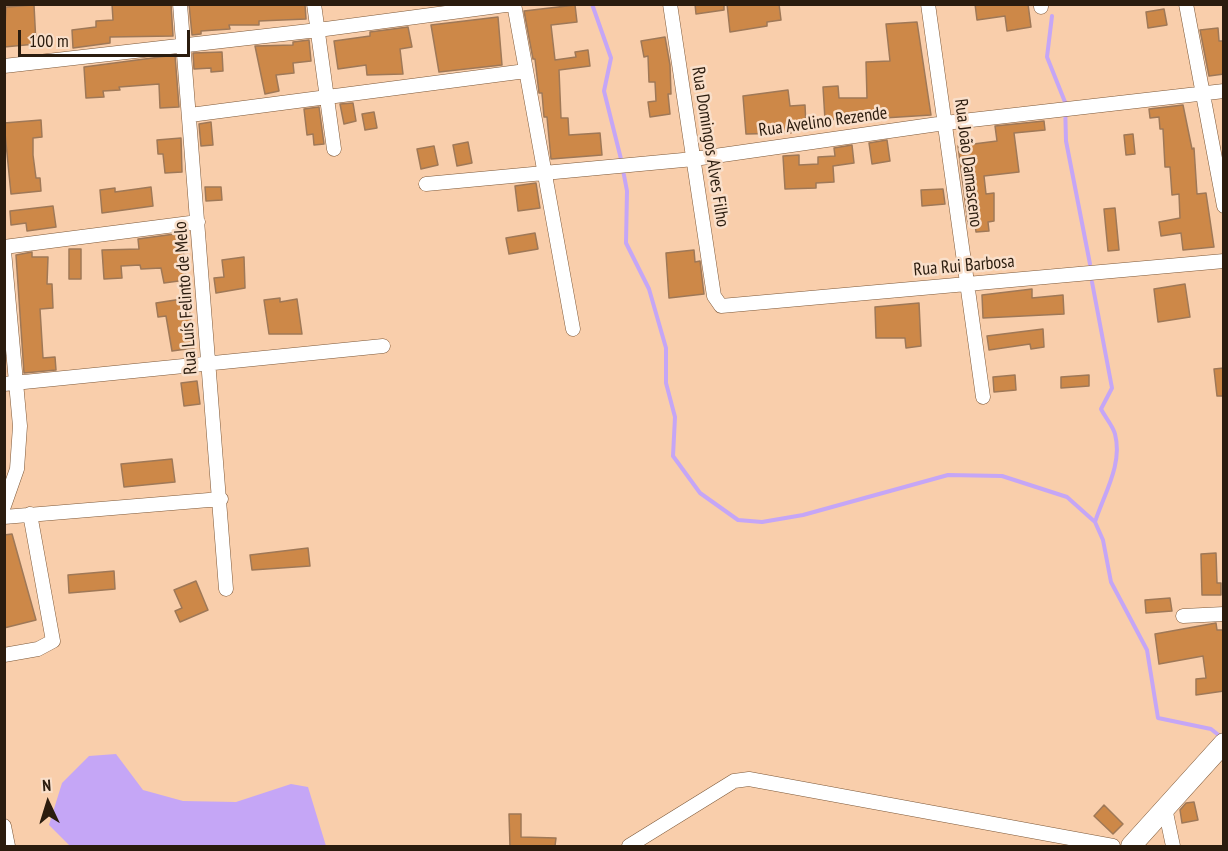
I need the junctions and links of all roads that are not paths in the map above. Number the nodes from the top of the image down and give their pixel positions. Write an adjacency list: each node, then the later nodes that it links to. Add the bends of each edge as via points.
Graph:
1 (180, 4): 8 (street, Rua Luís Felinto de Melo)
2 (314, 4): 7 (street)
3 (513, 4): 7 (street); 10 (street)
4 (670, 4): 17 (street, Rua Domingos Alves Filho)
5 (928, 4): 15 (street, Rua João Damasceno)
6 (1186, 4): 12 (street)
7 (318, 30): 8 (street); 13 (street)
8 (184, 45): 9 (street); 14 (street, Rua Luís Felinto de Melo)
9 (4, 66)
10 (526, 71): 13 (street); 18 (street)
11 (1224, 91): 12 (street, Rua Avelino Rezende)
12 (1202, 93): 15 (street, Rua Avelino Rezende); 20 (street)
13 (326, 98): 14 (street); 16 (street)
14 (190, 115): 21 (street, Rua Luís Felinto de Melo)
15 (945, 123): 17 (street, Rua Avelino Rezende); 24 (street, Rua João Damasceno)
16 (334, 149)
17 (694, 159): 18 (street, Rua Avelino Rezende); 25 (street, Rua Domingos Alves Filho)
18 (544, 172): 19 (street, Rua Avelino Rezende); 26 (street)
19 (426, 184)
20 (1224, 206)
21 (198, 222): 22 (street); 28 (street, Rua Luís Felinto de Melo)
22 (4, 249): 29 (street)
23 (1224, 261): 24 (street, Rua Rui Barbosa)
24 (965, 284): 25 (street, Rua Rui Barbosa, via 725,307); 30 (street, Rua João Damasceno)
25 (714, 296)
26 (573, 329)
27 (383, 346): 28 (street)
28 (209, 364): 29 (street); 31 (street, Rua Luís Felinto de Melo)
29 (10, 383): 32 (street, via 20,447)
30 (983, 397)
31 (221, 498): 33 (street); 35 (street, Rua Luís Felinto de Melo)
32 (4, 506)
33 (30, 514): 34 (street); 38 (street, via 52,640 38,649)
34 (4, 517)
35 (226, 589)
36 (1224, 614): 37 (street)
37 (1183, 616)
38 (4, 655)
39 (1224, 742): 40 (main road)
40 (1166, 808): 43 (main road); 44 (street)
41 (629, 846): 42 (street, via 734,781 749,779)
42 (1113, 846)
43 (1131, 846)
44 (1173, 846)

